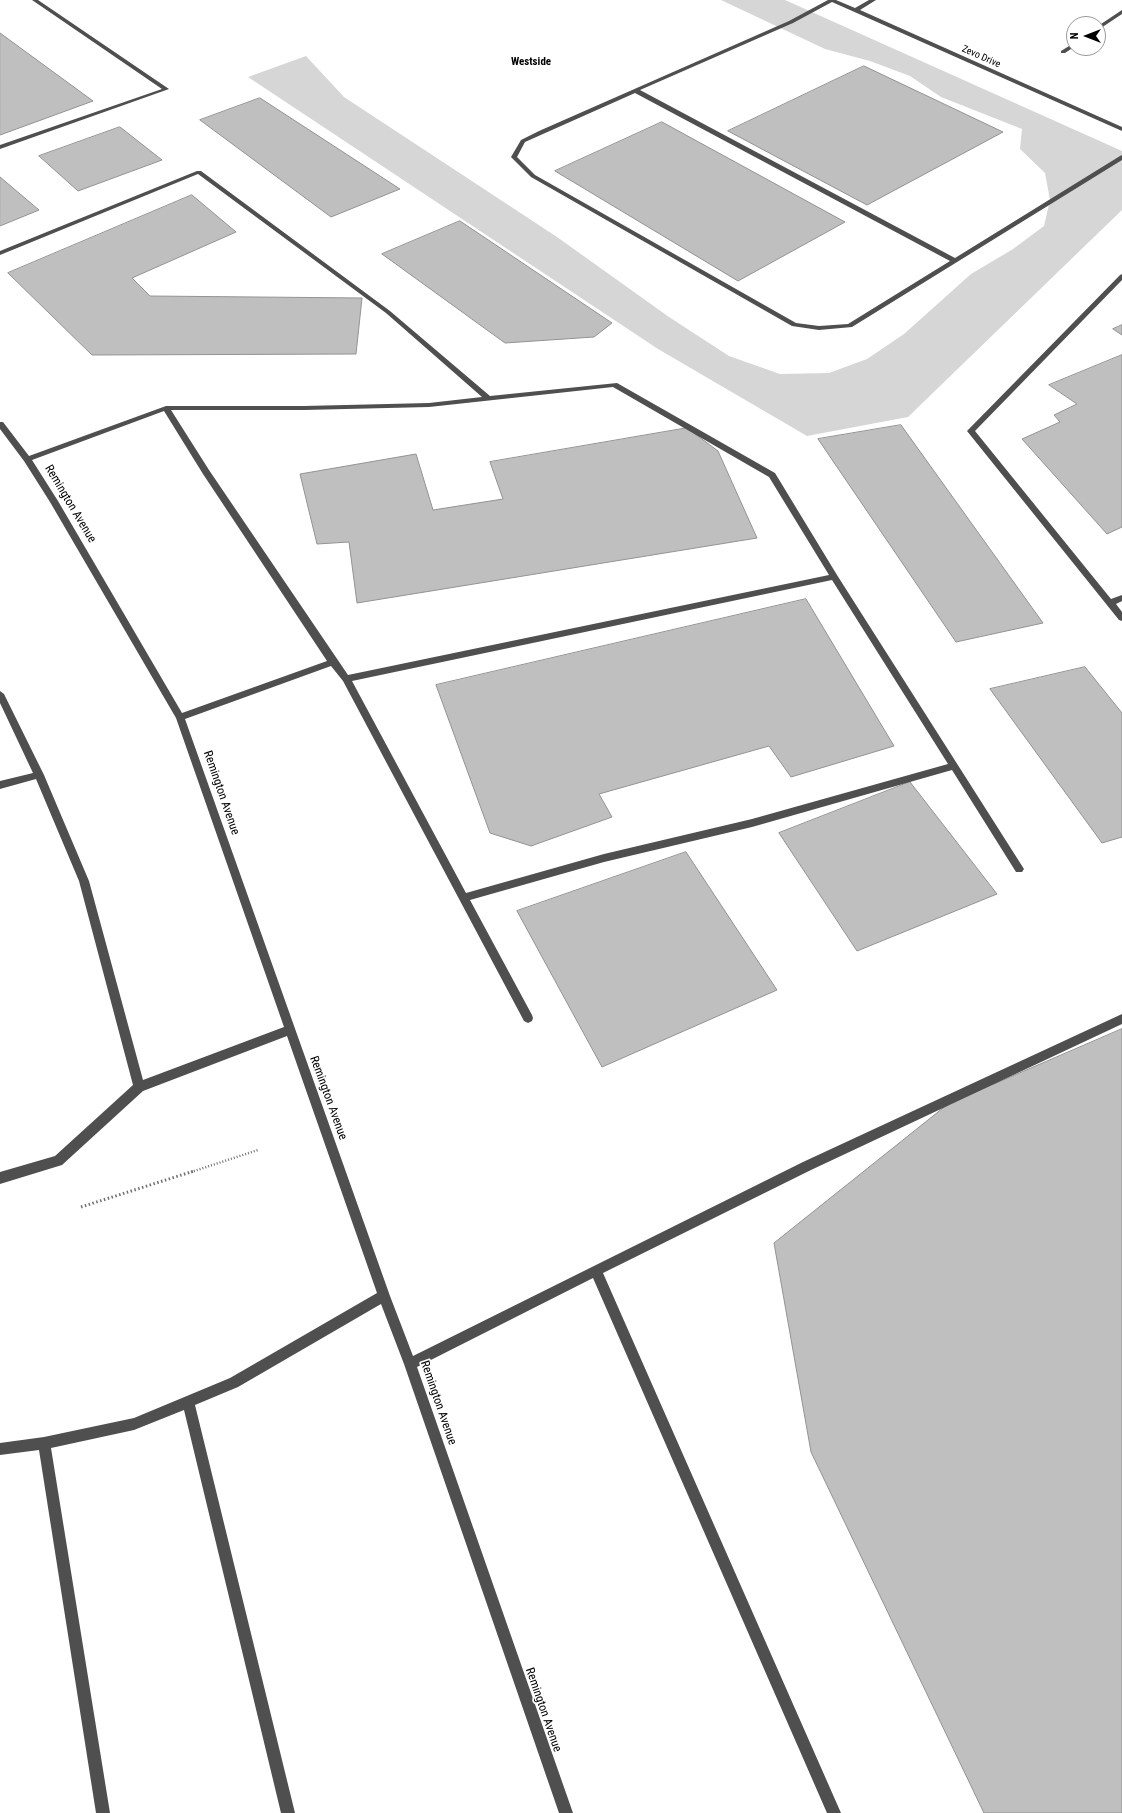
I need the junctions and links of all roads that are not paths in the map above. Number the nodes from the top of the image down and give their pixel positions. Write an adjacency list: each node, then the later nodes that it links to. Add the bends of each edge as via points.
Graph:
1 (35, 0): 11 (street, via 166,89)
2 (832, 0): 4 (street, Zevo Drive); 9 (street, via 791,22)
3 (873, 0): 4 (street)
4 (855, 10): 10 (street, Zevo Drive)
5 (1122, 12): 6 (street)
6 (1106, 23)
7 (1066, 50): 8 (street)
8 (1063, 52)
9 (635, 90): 14 (street); 14 (street, via 523,141 514,156 533,176 794,325 819,328 850,326)
10 (1122, 130)
11 (0, 147)
12 (1122, 157): 14 (street)
13 (0, 253): 16 (street, via 199,172 388,312)
14 (955, 261)
15 (1122, 276): 22 (street, via 971,431)
16 (488, 398): 17 (street, via 429,405); 20 (street, via 614,385 772,475)
17 (166, 408): 19 (street); 24 (street)
18 (0, 424): 19 (street, Remington Avenue)
19 (27, 459): 27 (street, Remington Avenue)
20 (834, 577): 25 (street); 28 (street)
21 (1122, 598): 22 (street)
22 (1110, 603): 23 (street)
23 (1122, 618)
24 (333, 662): 25 (street); 27 (street)
25 (346, 679): 32 (street)
26 (0, 694): 29 (street)
27 (180, 717): 35 (street, Remington Avenue)
28 (954, 766): 31 (street); 32 (street, via 752,823 604,858)
29 (39, 775): 30 (street); 36 (street, via 84,881)
30 (0, 785)
31 (1019, 869)
32 (464, 898): 33 (street)
33 (528, 1018)
34 (1122, 1019): 38 (street, via 807,1166)
35 (290, 1030): 36 (street); 39 (street, Remington Avenue)
36 (139, 1087): 37 (street, via 58,1160)
37 (0, 1178)
38 (596, 1270): 40 (street); 47 (street)
39 (384, 1296): 40 (street, Remington Avenue); 41 (street, via 234,1383)
40 (410, 1364): 46 (street, Remington Avenue)
41 (188, 1402): 42 (street, via 134,1424); 45 (street)
42 (44, 1443): 43 (street); 44 (street)
43 (0, 1449)
44 (103, 1813)
45 (288, 1813)
46 (566, 1813)
47 (834, 1813)

